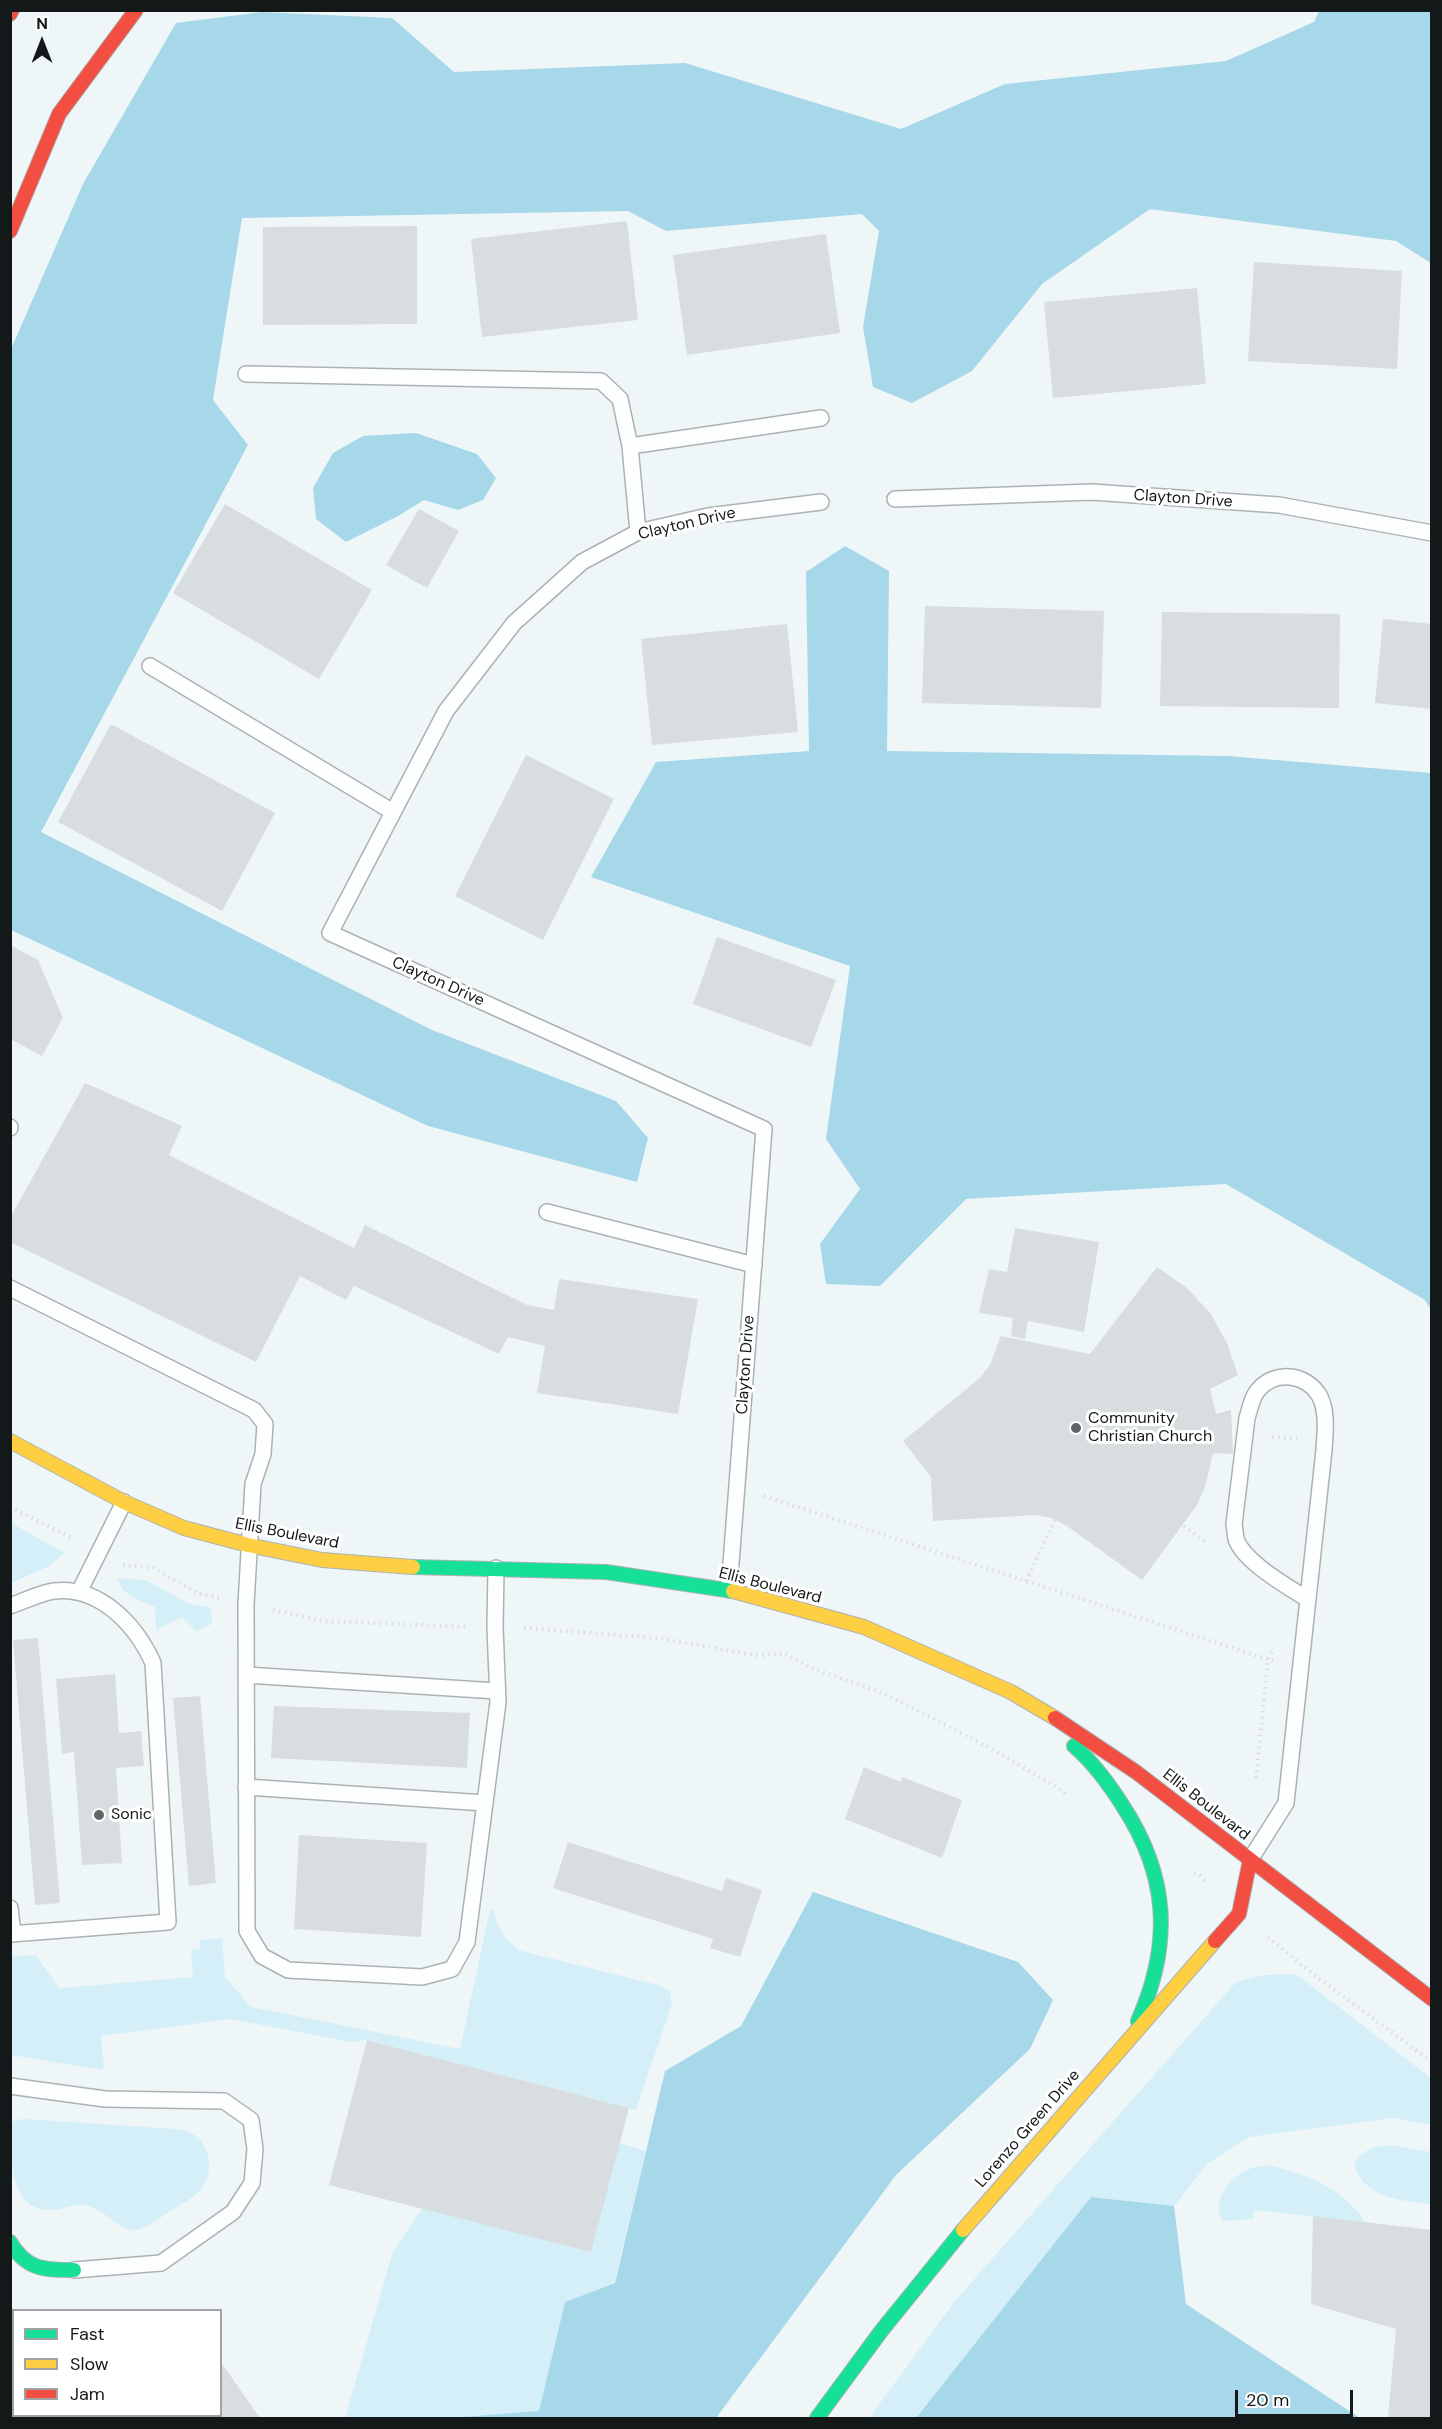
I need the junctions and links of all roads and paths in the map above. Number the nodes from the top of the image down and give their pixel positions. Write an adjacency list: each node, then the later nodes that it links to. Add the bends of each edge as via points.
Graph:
1 (136, 10): 2 (main road, via 59,114)
2 (10, 231)
3 (246, 374): 5 (lane, via 601,381 620,399)
4 (821, 418): 5 (lane)
5 (630, 446): 8 (lane)
6 (896, 499): 9 (lane, Clayton Drive, via 1092,492 1279,506)
7 (821, 501): 8 (lane, Clayton Drive, via 708,516)
8 (638, 532): 11 (lane, Clayton Drive, via 582,562 514,623 446,711)
9 (1431, 533)
10 (150, 666): 11 (lane)
11 (393, 812): 13 (lane, Clayton Drive, via 330,933 764,1129)
12 (547, 1212): 13 (lane)
13 (754, 1265): 18 (lane, Clayton Drive)
14 (10, 1288): 23 (lane, via 254,1410 265,1424 265,1441 253,1484)
15 (1245, 1434): 17 (path); 17 (lane, via 1259,1389 1272,1379 1289,1376 1306,1382 1319,1395 1324,1413); 30 (lane, via 1234,1524 1236,1539 1244,1552)
16 (10, 1441): 19 (main road, Ellis Boulevard)
17 (1324, 1442): 30 (lane)
18 (737, 1488): 27 (path); 28 (lane, Clayton Drive)
19 (124, 1502): 23 (main road, Ellis Boulevard, via 184,1528); 25 (lane)
20 (10, 1506): 25 (path)
21 (1055, 1520): 27 (path)
22 (1184, 1526): 24 (path)
23 (248, 1545): 26 (main road, Ellis Boulevard, via 322,1560); 31 (lane)
24 (1209, 1545)
25 (98, 1552): 29 (lane); 31 (path, via 124,1565 154,1568 197,1593)
26 (496, 1568): 28 (main road, Ellis Boulevard, via 606,1572); 33 (lane)
27 (1026, 1581): 35 (path)
28 (729, 1590): 39 (main road, Ellis Boulevard, via 864,1627)
29 (79, 1592): 32 (lane, via 53,1591); 46 (lane, via 106,1604 127,1623 143,1641 153,1663 168,1923)
30 (1307, 1599): 36 (lane)
31 (246, 1604): 33 (path, via 324,1621); 37 (lane)
32 (10, 1606)
33 (495, 1627): 38 (lane); 42 (path, via 658,1638 760,1656 785,1653 808,1667 885,1694 990,1748)
34 (1276, 1644): 35 (path)
35 (1268, 1660): 36 (path); 40 (path)
36 (1301, 1663): 44 (lane, via 1286,1803)
37 (246, 1675): 38 (lane); 41 (lane)
38 (497, 1691): 43 (lane)
39 (1011, 1692): 44 (main road, Ellis Boulevard, via 1136,1772); 50 (main road, via 1094,1763 1136,1825 1157,1879 1162,1926 1150,1988 1139,2019)
40 (1256, 1778)
41 (246, 1787): 43 (lane); 43 (lane, via 247,1931 261,1956 288,1970 422,1977 452,1969 468,1942)
42 (1072, 1799)
43 (485, 1803)
44 (1250, 1860): 48 (main road, Ellis Boulevard); 50 (main road, Lorenzo Green Drive, via 1239,1914)
45 (10, 1908): 46 (lane)
46 (12, 1934)
47 (1314, 1975): 49 (path)
48 (1431, 1999)
49 (1431, 2062)
50 (1106, 2065): 54 (main road, Lorenzo Green Drive, via 976,2214)
51 (10, 2086): 53 (lane, via 105,2099 224,2101 251,2120 255,2149 252,2183 233,2212 161,2263)
52 (10, 2242): 53 (main road, via 16,2255 42,2271)
53 (74, 2270)
54 (817, 2418)

